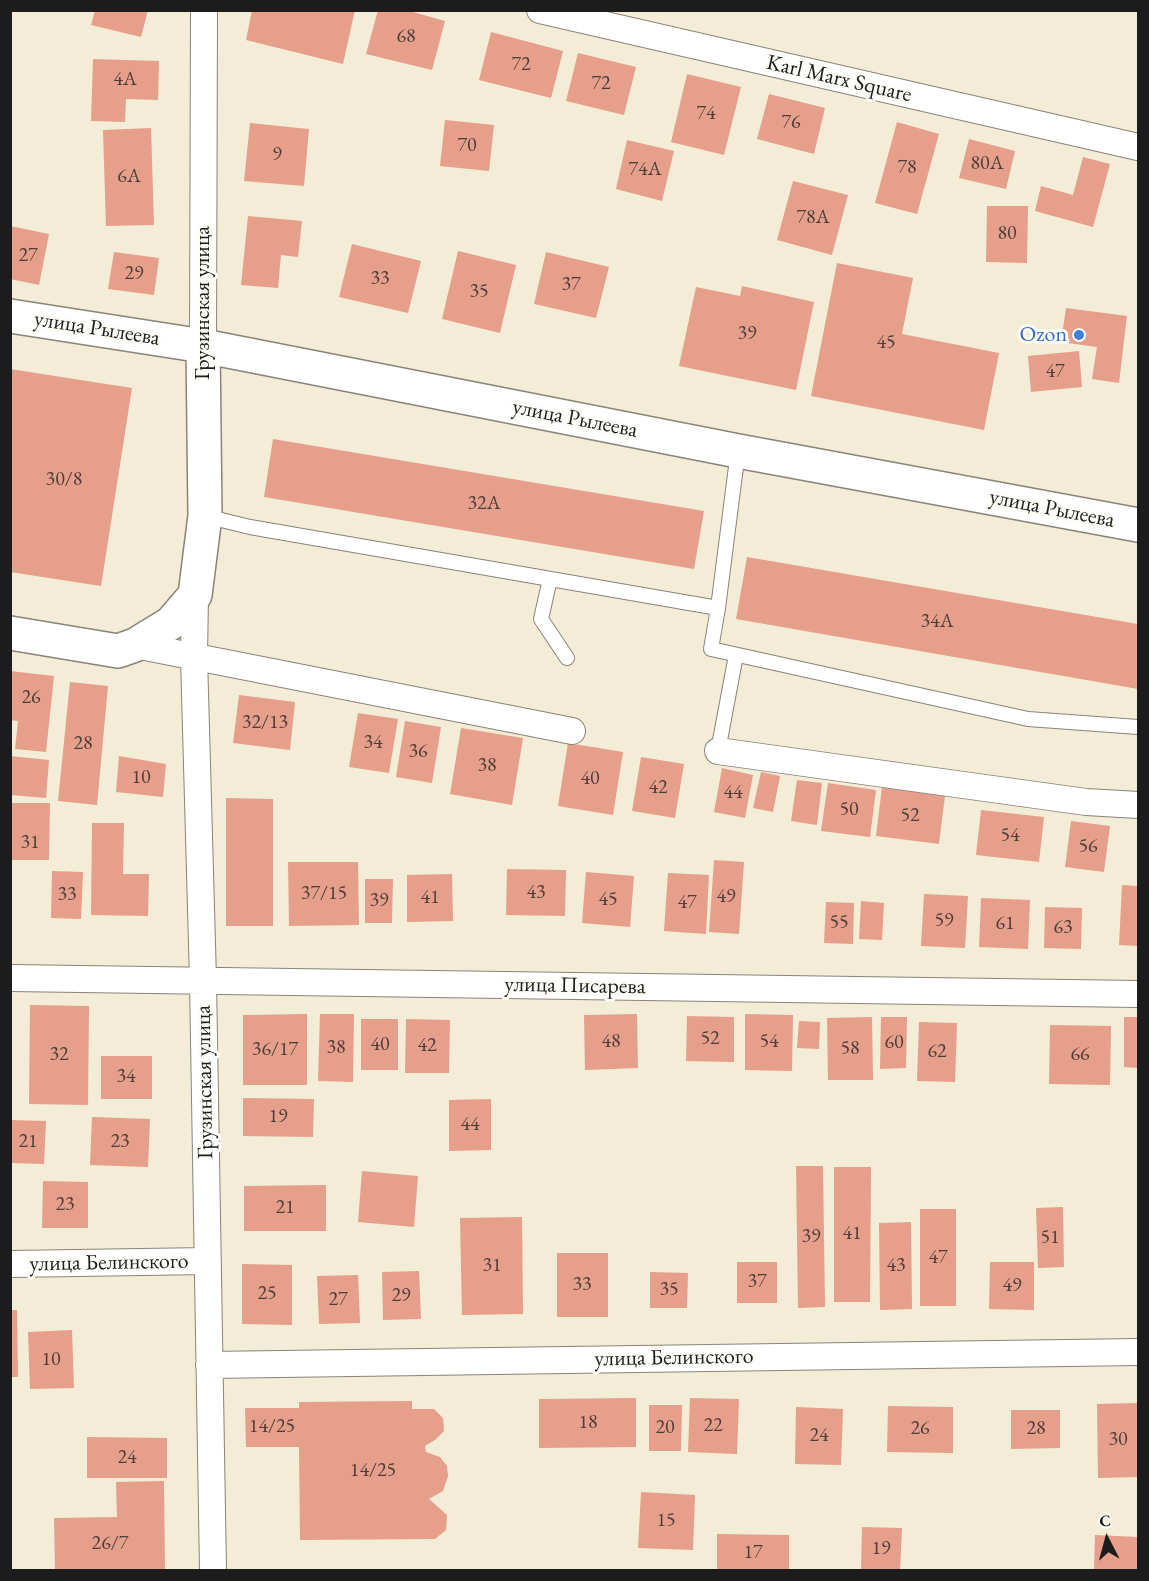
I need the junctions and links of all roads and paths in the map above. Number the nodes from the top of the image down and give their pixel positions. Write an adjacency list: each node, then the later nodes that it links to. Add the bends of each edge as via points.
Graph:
1 (204, 10): 5 (street, Грузинская улица)
2 (540, 10): 3 (street, Karl Marx Square)
3 (1138, 147)
4 (10, 316): 5 (street, улица Рылеева)
5 (203, 346): 6 (street, улица Рылеева); 7 (street, Грузинская улица)
6 (738, 450): 8 (street, улица Рылеева); 11 (lane)
7 (205, 516): 9 (lane); 10 (street, Грузинская улица)
8 (1138, 525)
9 (550, 579): 11 (lane); 16 (lane, via 541,619)
10 (195, 594): 13 (street, via 171,623); 15 (street, Грузинская улица)
11 (718, 608): 14 (lane, via 711,650)
12 (10, 633): 13 (street, via 118,651)
13 (135, 645): 15 (street)
14 (736, 655): 17 (lane, via 1028,719); 19 (lane)
15 (194, 657): 18 (street); 22 (street, Грузинская улица)
16 (567, 658)
17 (1138, 727)
18 (572, 731)
19 (718, 751): 20 (street, via 1086,802)
20 (1138, 805)
21 (10, 978): 22 (street, улица Писарева)
22 (203, 980): 23 (street, улица Писарева); 24 (street, Грузинская улица)
23 (1138, 994)
24 (208, 1261): 25 (street, улица Белинского); 27 (street, Грузинская улица)
25 (10, 1264)
26 (1138, 1352): 27 (street, улица Белинского)
27 (209, 1365): 28 (street, Грузинская улица)
28 (213, 1570)

